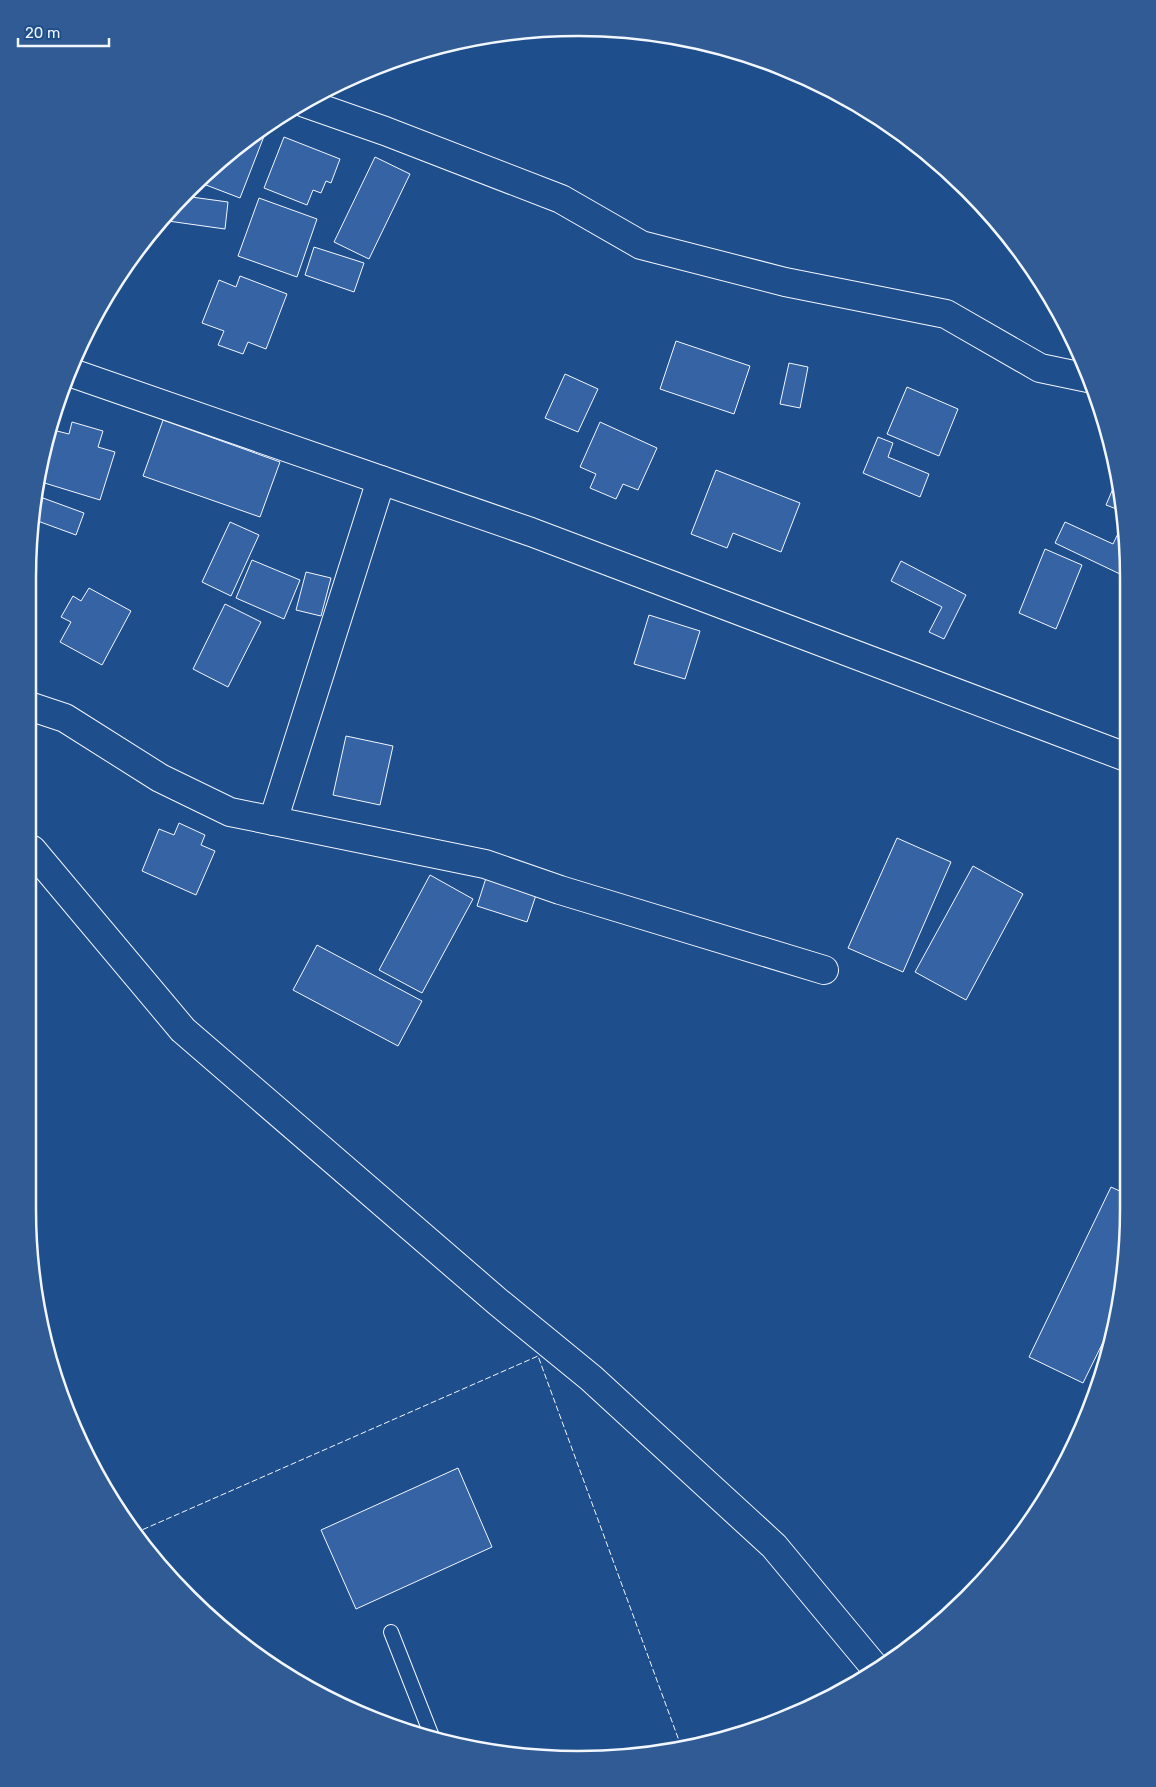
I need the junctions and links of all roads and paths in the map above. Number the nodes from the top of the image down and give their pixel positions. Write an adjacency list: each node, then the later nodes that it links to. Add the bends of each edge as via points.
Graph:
1 (313, 106): 3 (street, via 561,199 641,245 785,282 946,314 1040,368)
2 (76, 374): 4 (street)
3 (1081, 377)
4 (381, 480): 6 (street, via 532,532); 7 (street)
5 (36, 708): 7 (street, via 65,718 160,778 230,812)
6 (1120, 755)
7 (273, 821): 9 (street, via 485,864)
8 (36, 855): 11 (street, via 183,1030 590,1378 774,1546)
9 (824, 970)
10 (391, 1632): 12 (lane)
11 (872, 1664)
12 (429, 1729)

